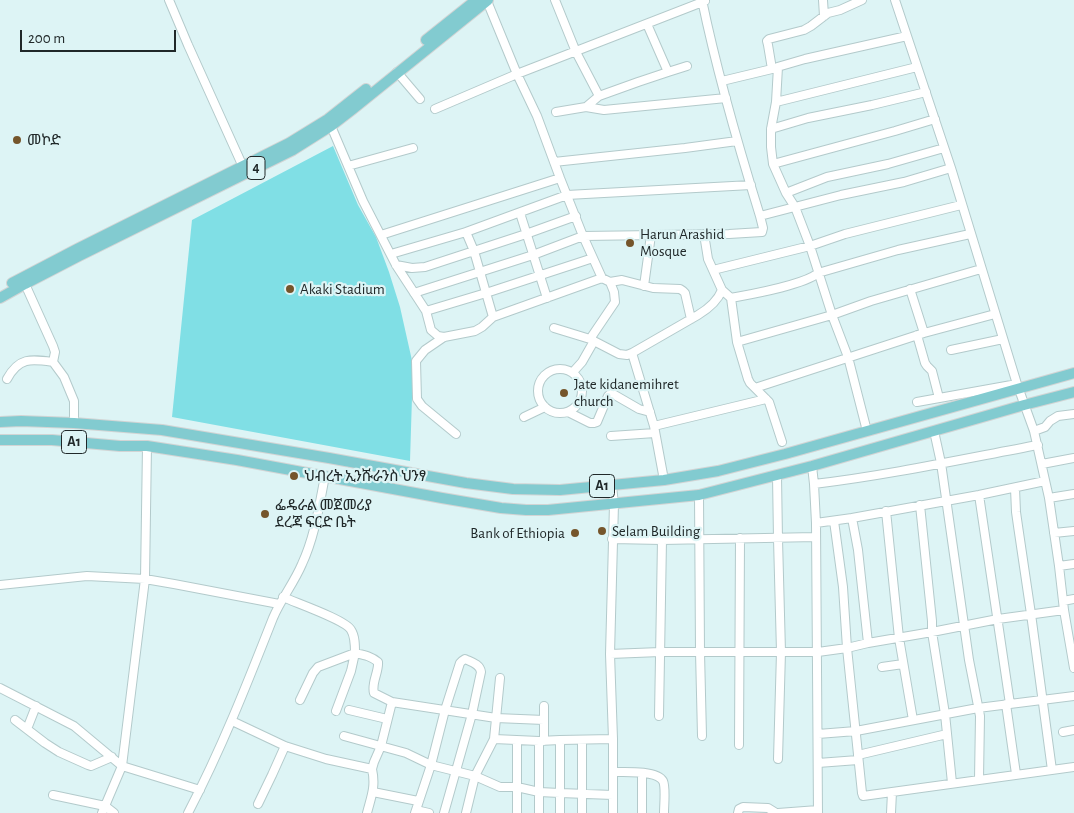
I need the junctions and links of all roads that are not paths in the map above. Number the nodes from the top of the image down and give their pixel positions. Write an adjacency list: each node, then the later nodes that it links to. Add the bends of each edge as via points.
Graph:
1 (169, 0): 38 (street)
2 (476, 0): 38 (main road, via 328,119)
3 (487, 0): 16 (main road, 4); 18 (street)
4 (555, 0): 12 (street)
5 (823, 0): 9 (street)
6 (862, 0): 9 (street)
7 (895, 0): 11 (street)
8 (704, 1): 10 (street); 19 (street, via 711,44)
9 (824, 16): 15 (street, via 804,30 767,41)
10 (647, 24): 12 (street); 17 (street)
11 (907, 36): 14 (street); 15 (street)
12 (576, 52): 18 (street); 21 (street)
13 (687, 66): 17 (street)
14 (917, 67): 20 (street); 24 (street)
15 (775, 68): 19 (street); 24 (street)
16 (398, 72): 23 (street); 29 (main road, 4)
17 (668, 72): 21 (street)
18 (518, 74): 26 (street); 34 (street)
19 (722, 81): 22 (street)
20 (926, 92): 28 (street); 30 (street, via 808,118)
21 (599, 96): 25 (street)
22 (726, 98): 25 (street, via 604,110); 31 (street)
23 (420, 99)
24 (776, 102): 30 (street)
25 (586, 106): 27 (street)
26 (435, 109)
27 (556, 112)
28 (934, 119): 33 (street); 35 (street)
29 (331, 126): 36 (street); 38 (main road, 4, via 293,150)
30 (771, 130): 35 (street)
31 (737, 141): 34 (street); 40 (street)
32 (412, 148): 36 (street)
33 (944, 148): 37 (street); 41 (street, via 827,177)
34 (554, 162): 39 (street)
35 (773, 164): 41 (street)
36 (348, 166): 52 (street)
37 (950, 168): 43 (street); 44 (street)
38 (245, 170): 68 (main road, 4); 71 (main road, via 69,253)
39 (560, 178): 42 (street); 52 (street)
40 (751, 185): 42 (street); 47 (street)
41 (786, 193): 44 (street)
42 (567, 196): 45 (street); 46 (street)
43 (961, 205): 51 (street); 55 (street)
44 (795, 207): 47 (street); 55 (street)
45 (520, 213): 48 (street); 49 (street)
46 (576, 216): 49 (street); 54 (street)
47 (760, 216): 50 (street, via 763,228 760,233)
48 (466, 232): 56 (street); 57 (street)
49 (526, 234): 56 (street); 58 (street)
50 (704, 234): 53 (street); 62 (street)
51 (970, 234): 61 (street); 64 (street)
52 (381, 235): 57 (street)
53 (651, 235): 54 (street); 69 (street)
54 (583, 236): 58 (street); 59 (street)
55 (810, 246): 62 (street); 64 (street)
56 (474, 251): 60 (street, via 420,268); 63 (street)
57 (391, 254): 60 (street)
58 (533, 255): 63 (street); 65 (street)
59 (593, 258): 65 (street); 66 (street)
60 (396, 265): 73 (street)
61 (981, 269): 70 (street); 79 (street)
62 (713, 270): 72 (street)
63 (480, 273): 73 (street); 74 (street)
64 (818, 273): 77 (street, via 798,282); 80 (street)
65 (540, 275): 74 (street); 76 (street)
66 (602, 278): 67 (street); 76 (street)
67 (610, 282): 69 (street, via 622,280); 87 (street, via 615,302)
68 (25, 284): 75 (main road, 4); 92 (street, via 54,346)
69 (644, 286): 82 (street, via 683,291)
70 (910, 289): 80 (street); 84 (street)
71 (0, 290)
72 (722, 290): 77 (street); 82 (street, via 716,300)
73 (414, 293): 78 (street)
74 (486, 293): 78 (street); 81 (street)
75 (0, 298)
76 (547, 298): 81 (street)
77 (732, 298): 88 (street)
78 (426, 311): 85 (street, via 432,330)
79 (995, 314): 84 (street); 86 (street)
80 (832, 315): 88 (street); 91 (street)
81 (493, 317): 85 (street, via 475,330)
82 (691, 319): 90 (street)
83 (554, 328): 87 (street)
84 (921, 334): 91 (street); 99 (street, via 925,363 932,371)
85 (444, 337): 114 (street, via 416,361 417,399)
86 (1003, 339): 89 (street); 96 (street)
87 (592, 340): 90 (street, via 619,354); 93 (street, via 582,362)
88 (737, 342): 97 (street, via 748,379)
89 (951, 350)
90 (632, 353): 105 (street)
91 (848, 357): 97 (street); 111 (street)
92 (53, 362): 95 (street, via 19,364); 109 (street, via 64,377 74,401)
93 (573, 372): 103 (street, via 557,369 543,377 538,392); 104 (street, via 582,386 582,394 580,402)
94 (1074, 373): 96 (main road, A1)
95 (7, 379)
96 (1018, 386): 99 (street); 102 (street); 111 (main road, A1)
97 (755, 388): 100 (street)
98 (1074, 392): 102 (main road, A1)
99 (939, 398): 101 (street)
100 (766, 399): 110 (street); 117 (street)
101 (917, 402)
102 (1024, 405): 112 (main road, A1); 113 (street)
103 (545, 407): 104 (street, via 552,412); 107 (street)
104 (568, 412): 105 (street, via 590,423 597,422 608,396 614,394)
105 (650, 412): 110 (street)
106 (1074, 414): 113 (street, via 1058,416)
107 (524, 417)
108 (0, 422): 109 (main road, A1)
109 (74, 423): 129 (main road, A1, via 162,430 513,489)
110 (655, 429): 115 (street); 126 (street)
111 (867, 431): 126 (main road, A1, via 727,468)
112 (934, 431): 121 (street); 123 (main road, A1)
113 (1034, 431): 118 (street)
114 (456, 434)
115 (611, 436)
116 (0, 440): 119 (main road, A1)
117 (782, 442)
118 (1038, 445): 121 (street); 122 (street)
119 (147, 446): 124 (main road, A1); 152 (street)
120 (1074, 458): 122 (street)
121 (941, 463): 128 (street); 135 (street)
122 (1042, 464): 127 (street)
123 (812, 466): 125 (main road, A1); 128 (street)
124 (326, 476): 136 (main road, A1, via 501,508 548,510); 155 (street, via 308,549)
125 (777, 476): 132 (main road, A1); 146 (street)
126 (664, 480): 129 (main road, A1)
127 (1045, 481): 130 (street); 134 (street)
128 (814, 484): 141 (street)
129 (612, 486): 136 (street)
130 (1015, 488): 133 (street); 158 (street)
131 (1074, 494): 134 (street)
132 (699, 495): 136 (main road, A1); 147 (street)
133 (979, 495): 135 (street); 159 (street)
134 (1049, 498): 143 (street)
135 (946, 500): 137 (street); 160 (street)
136 (614, 504): 148 (street)
137 (920, 505): 138 (street); 161 (street)
138 (886, 511): 139 (street); 163 (street)
139 (852, 518): 140 (street); 164 (street)
140 (834, 521): 141 (street); 165 (street, via 843,587)
141 (816, 523): 144 (street)
142 (1074, 530): 143 (street)
143 (1054, 533): 151 (street)
144 (816, 537): 146 (street); 170 (street)
145 (740, 538): 146 (street); 147 (street); 168 (street)
146 (778, 538): 169 (street)
147 (700, 539): 149 (street); 167 (street)
148 (612, 540): 149 (street); 172 (street)
149 (662, 540): 166 (street)
150 (1074, 564): 151 (street)
151 (1059, 566): 156 (street)
152 (145, 579): 153 (street, via 87,576); 155 (street); 220 (street)
153 (0, 585)
154 (1074, 599): 156 (street)
155 (281, 601): 171 (street, via 344,623 352,630); 195 (street)
156 (1063, 601): 157 (street)
157 (1064, 610): 158 (street); 162 (street)
158 (1031, 614): 159 (street); 179 (street)
159 (998, 619): 160 (street); 182 (street)
160 (964, 626): 161 (street); 185 (street)
161 (932, 632): 163 (street); 190 (street)
162 (1072, 634): 175 (street)
163 (899, 638): 164 (street); 173 (street)
164 (868, 643): 165 (street)
165 (846, 648): 170 (street); 200 (street)
166 (660, 652): 167 (street); 172 (street); 191 (street)
167 (700, 652): 168 (street); 205 (street)
168 (740, 652): 169 (street); 212 (street)
169 (781, 652): 170 (street); 217 (street)
170 (818, 652): 202 (street)
171 (355, 653): 180 (street, via 318,667); 181 (street, via 378,662 374,693); 188 (street)
172 (610, 654): 207 (street)
173 (903, 664): 174 (street); 197 (street)
174 (882, 667)
175 (1074, 668)
176 (500, 678): 192 (street)
177 (0, 688): 183 (street)
178 (1074, 696): 179 (street)
179 (1042, 699): 182 (street); 223 (street)
180 (300, 700)
181 (392, 702): 187 (street); 193 (street)
182 (1008, 704): 185 (street); 227 (street)
183 (36, 706): 198 (street); 215 (street, via 74,726)
184 (544, 706): 196 (street)
185 (978, 708): 190 (street); 229 (street)
186 (349, 710): 193 (street)
187 (445, 710): 189 (street); 189 (street, via 460,663 465,659 480,668); 219 (street)
188 (336, 711)
189 (472, 714): 192 (street); 224 (street)
190 (945, 714): 197 (street); 203 (street)
191 (659, 716)
192 (496, 718): 196 (street); 206 (street)
193 (387, 719): 214 (street)
194 (15, 720): 198 (street)
195 (232, 720): 213 (street); 232 (street)
196 (544, 720): 211 (street)
197 (913, 720): 200 (street)
198 (27, 729): 215 (street, via 60,752 91,766)
199 (1074, 730): 201 (street)
200 (856, 731): 202 (street); 216 (street)
201 (1063, 732)
202 (818, 734): 218 (street)
203 (947, 734): 216 (street); 230 (street)
204 (344, 736): 214 (street)
205 (702, 736)
206 (494, 739): 210 (street); 228 (street)
207 (613, 739): 209 (street); 225 (street)
208 (560, 740): 209 (street); 211 (street); 236 (street)
209 (582, 740): 237 (street)
210 (517, 741): 211 (street); 231 (street)
211 (541, 741): 234 (street)
212 (739, 745)
213 (285, 746): 222 (street); 241 (street)
214 (381, 746): 219 (street); 222 (street)
215 (112, 757): 220 (street)
216 (858, 758): 218 (street); 235 (street, via 863,796)
217 (778, 759)
218 (818, 763): 243 (street)
219 (431, 765): 224 (street); 240 (street)
220 (122, 766): 232 (street); 242 (street)
221 (1074, 767): 223 (street)
222 (372, 769): 233 (street)
223 (1052, 770): 227 (street)
224 (456, 772): 228 (street); 249 (street)
225 (613, 772): 226 (street); 239 (street)
226 (642, 773): 256 (street); 257 (street, via 656,775 662,780)
227 (1016, 774): 229 (street)
228 (476, 776): 231 (street, via 500,787); 250 (street)
229 (979, 779): 230 (street)
230 (952, 783): 235 (street)
231 (517, 787): 234 (street); 251 (street)
232 (200, 790): 246 (street)
233 (373, 792): 240 (street); 247 (street)
234 (539, 792): 236 (street); 252 (street)
235 (892, 792): 260 (street)
236 (560, 793): 237 (street); 253 (street)
237 (583, 794): 239 (street); 254 (street)
238 (54, 795): 242 (street)
239 (613, 795): 255 (street)
240 (418, 801): 244 (street)
241 (258, 804)
242 (103, 809): 245 (street)
243 (818, 811): 259 (street)
244 (415, 812): 248 (street)
245 (114, 813)
246 (188, 813)
247 (368, 813)
248 (429, 813)
249 (444, 813)
250 (466, 813)
251 (517, 813)
252 (539, 813)
253 (560, 813)
254 (582, 813)
255 (613, 813)
256 (642, 813)
257 (664, 813)
258 (738, 813): 259 (street, via 743,807 768,808)
259 (777, 813)
260 (891, 813)

